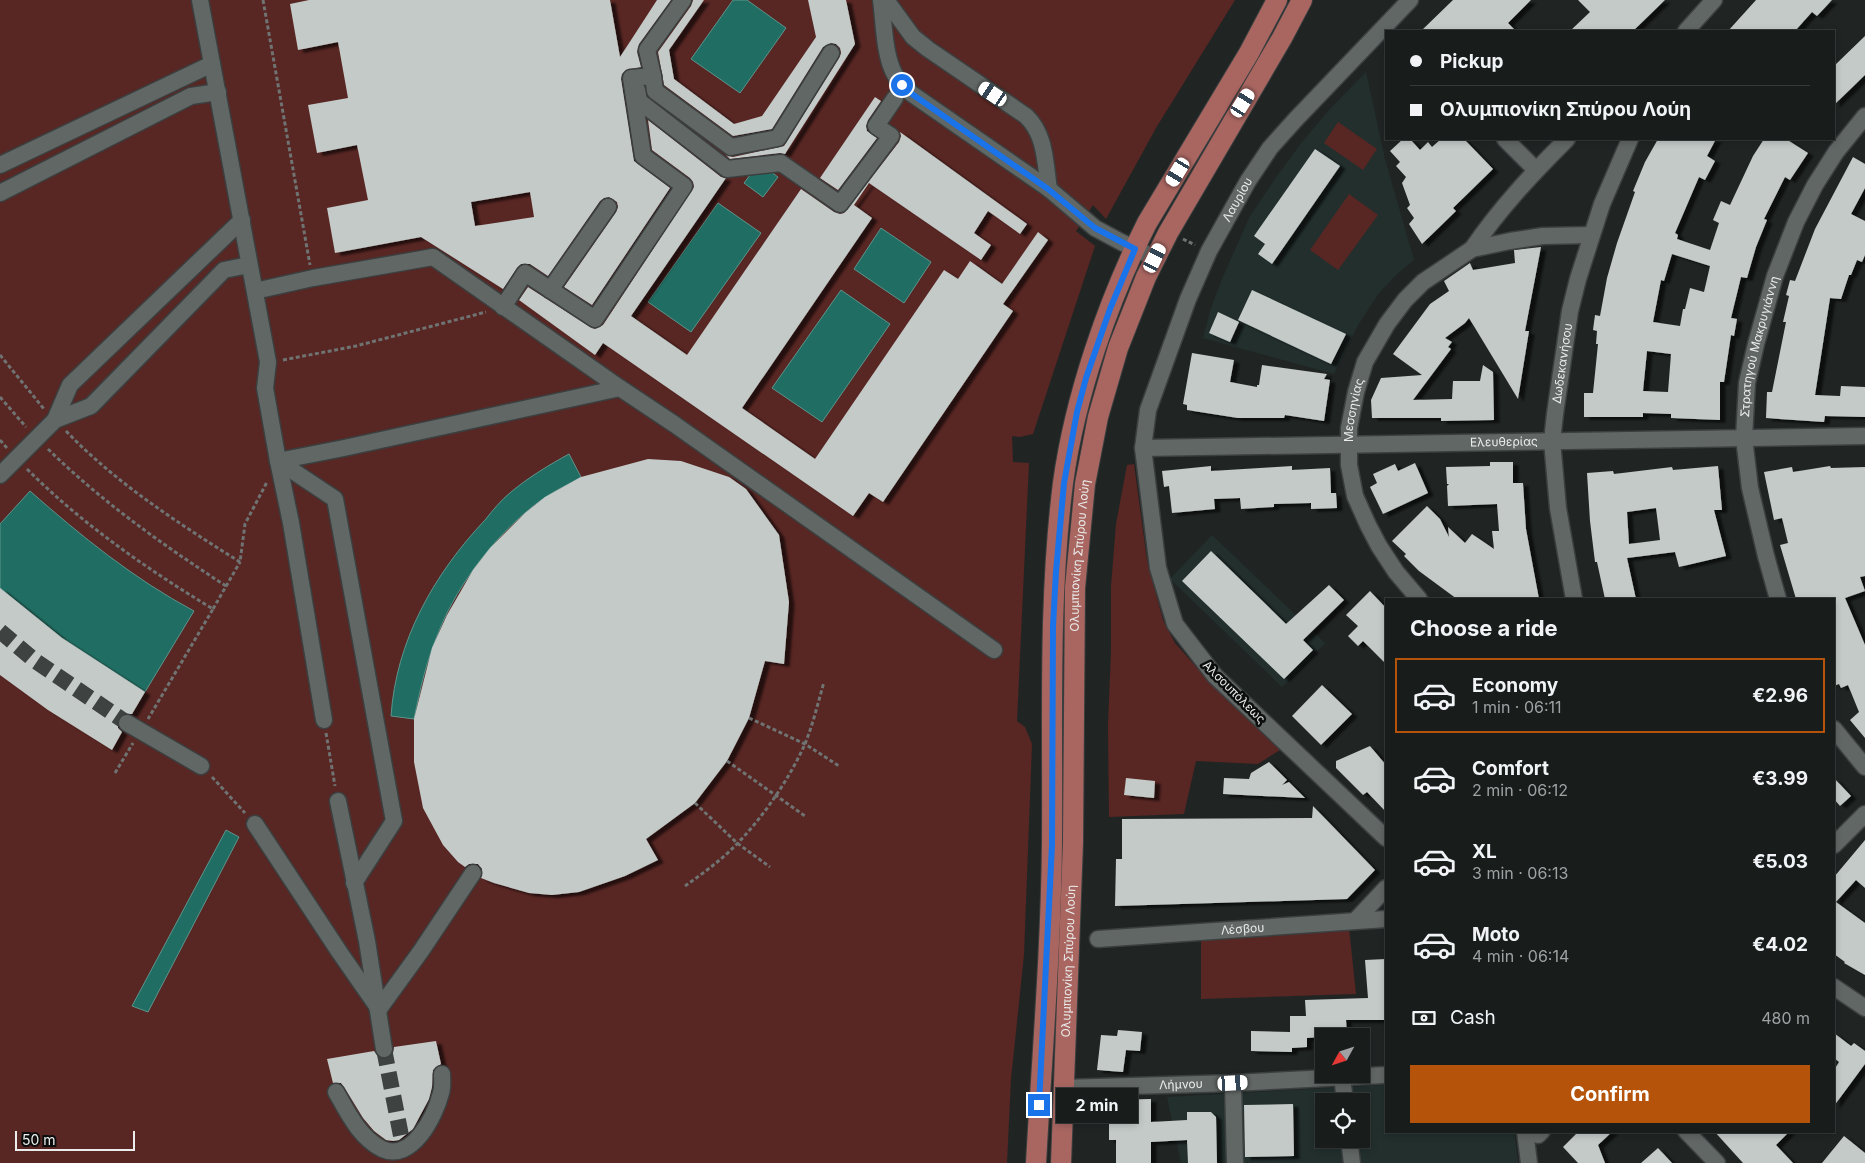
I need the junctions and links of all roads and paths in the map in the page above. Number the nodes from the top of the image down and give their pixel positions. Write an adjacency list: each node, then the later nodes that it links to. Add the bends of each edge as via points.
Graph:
1 (200, 0): 16 (street)
2 (263, 0): 36 (path)
3 (683, 0): 17 (street, via 646,50)
4 (881, 0): 27 (street, via 889,59 902,85)
5 (886, 0): 27 (street, via 913,36 928,49 1034,123 1042,143)
6 (1271, 0): 11 (street)
7 (1277, 0): 11 (main road, Ολυμπιονίκη Σπύρου Λούη)
8 (1302, 0): 34 (main road, Ολυμπιονίκη Σπύρου Λούη)
9 (1410, 0): 12 (street, Λαυρίου)
10 (1714, 0): 13 (street)
11 (1265, 22): 32 (main road, Ολυμπιονίκη Σπύρου Λούη, via 1147,223)
12 (1394, 26)
13 (1687, 30)
14 (1385, 35): 51 (street, Λαυρίου, via 1296,119 1270,148 1248,181 1209,252 1181,317 1148,410)
15 (831, 53): 17 (street, via 778,138 731,147 655,91)
16 (212, 64): 19 (street); 25 (street)
17 (653, 76): 18 (street)
18 (634, 78): 20 (street, via 639,101 727,169 781,163 840,204 891,136 876,126); 37 (street, via 631,78 643,156 684,186 595,319)
19 (218, 92): 28 (street, via 191,96); 30 (street)
20 (894, 98)
21 (1865, 116): 47 (street, Στρατηγού Μακρυγιάννη, via 1815,185 1785,248 1747,383)
22 (1506, 140): 26 (street)
23 (1566, 140): 26 (street, Μεσσηνίας)
24 (1630, 140): 31 (street, Δωδεκανήσου)
25 (0, 165)
26 (1536, 170): 33 (street, Μεσσηνίας)
27 (1048, 189): 32 (street, via 1095,228)
28 (0, 193)
29 (608, 207): 37 (street)
30 (242, 220): 35 (street); 44 (street, via 70,385)
31 (1590, 235): 33 (street, Μεσσηνίας, via 1543,236); 49 (street, Δωδεκανήσου, via 1570,311)
32 (1135, 249): 34 (street); 105 (main road, Ολυμπιονίκη Σπύρου Λούη, via 1086,378 1064,483 1053,626 1052,845)
33 (1472, 250): 50 (street, Μεσσηνίας, via 1423,282 1405,300 1372,347 1359,378)
34 (1155, 258): 99 (main road, Ολυμπιονίκη Σπύρου Λούη, via 1107,383 1085,484 1075,588 1073,842)
35 (249, 265): 38 (street); 44 (street, via 224,270 91,406)
36 (313, 278): 38 (street); 39 (street, via 433,257)
37 (550, 290): 39 (street, via 524,273)
38 (254, 291): 41 (street)
39 (503, 307): 41 (path, via 356,346); 42 (street)
40 (0, 355): 44 (path)
41 (268, 362): 53 (street, via 265,388)
42 (620, 388): 53 (street); 61 (street)
43 (0, 397): 46 (path)
44 (55, 420): 46 (street); 55 (path, via 126,485)
45 (1865, 436): 47 (street, Ελευθερίας)
46 (36, 438): 52 (street); 56 (path, via 131,521)
47 (1744, 438): 49 (street, Ελευθερίας); 59 (street, Στρατηγού Μακρυγιάννη, via 1750,488)
48 (0, 440): 52 (path)
49 (1552, 441): 50 (street, Ελευθερίας); 58 (street, Δωδεκανήσου, via 1558,508)
50 (1348, 444): 51 (street, Ελευθερίας); 57 (street, Μεσσηνίας, via 1355,496 1368,526 1396,572)
51 (1143, 448): 79 (street, Αλσουπόλεως, via 1158,568 1175,624 1215,676)
52 (17, 459): 54 (street); 60 (path, via 106,536)
53 (278, 460): 55 (path, via 245,524); 64 (street); 84 (street, via 335,499 394,821)
54 (0, 475)
55 (240, 562): 56 (path)
56 (226, 586): 60 (path)
57 (1418, 598)
58 (1574, 598)
59 (1778, 598)
60 (213, 609): 65 (path)
61 (994, 650)
62 (824, 682): 67 (path)
63 (749, 718): 67 (path)
64 (324, 720): 74 (path)
65 (134, 727): 69 (street); 72 (path)
66 (1835, 729): 71 (street)
67 (804, 744): 70 (path); 73 (path)
68 (727, 761): 73 (path)
69 (201, 766): 78 (path)
70 (839, 766)
71 (1865, 767)
72 (116, 773)
73 (774, 796): 77 (path); 80 (path)
74 (338, 801): 84 (street)
75 (695, 803): 80 (path)
76 (1865, 814): 81 (street)
77 (805, 816)
78 (256, 824): 92 (street)
79 (1385, 837)
80 (737, 842): 82 (path); 85 (path)
81 (1835, 844)
82 (770, 867)
83 (473, 873): 92 (street)
84 (354, 883): 92 (street)
85 (685, 886)
86 (1385, 889): 88 (street)
87 (1385, 918): 88 (street, Λέσβου)
88 (1356, 920): 89 (street, Λέσβου)
89 (1098, 939)
90 (1835, 987): 91 (street)
91 (1865, 1008)
92 (379, 1009): 93 (street)
93 (384, 1049)
94 (442, 1074): 104 (street, via 442,1092 434,1114)
95 (1385, 1075): 96 (street, Λήμνου)
96 (1370, 1076)
97 (1315, 1079): 98 (street, Λήμνου)
98 (1233, 1083): 99 (street, Λήμνου); 107 (street)
99 (1063, 1088): 106 (main road, Ολυμπιονίκη Σπύρου Λούη)
100 (336, 1092): 104 (street, via 368,1139)
101 (1535, 1133): 109 (street)
102 (1688, 1133): 110 (street)
103 (1350, 1148): 108 (street)
104 (405, 1157)
105 (1036, 1163)
106 (1061, 1163)
107 (1235, 1163)
108 (1352, 1163)
109 (1529, 1163)
110 (1718, 1163)

